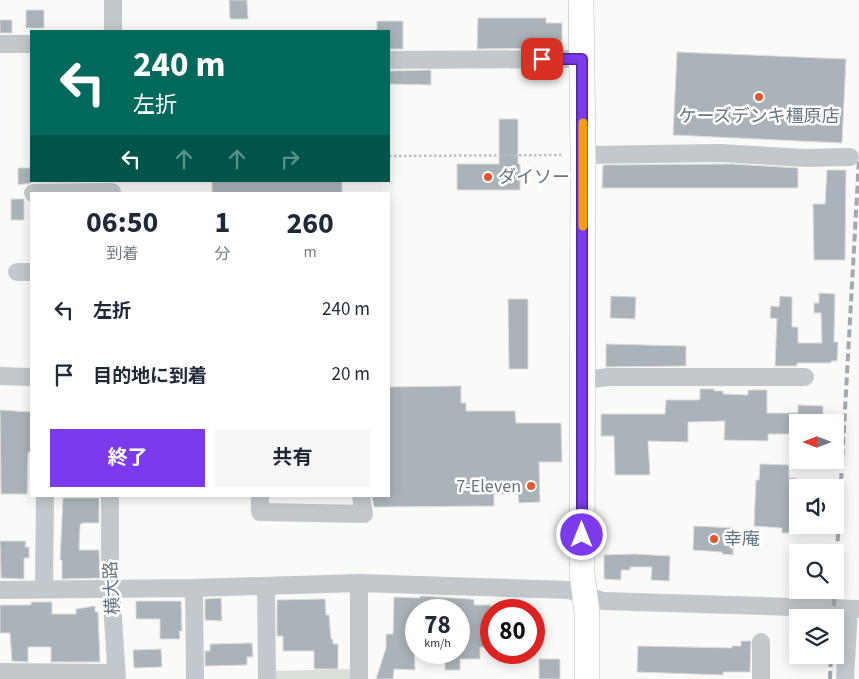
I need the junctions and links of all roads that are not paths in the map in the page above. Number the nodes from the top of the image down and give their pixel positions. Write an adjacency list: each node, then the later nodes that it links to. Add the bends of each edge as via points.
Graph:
1 (113, 0): 3 (street)
2 (581, 0): 6 (highway)
3 (113, 30)
4 (0, 44): 5 (street)
5 (30, 44)
6 (582, 59): 7 (street); 8 (highway)
7 (390, 60)
8 (583, 155): 9 (street, via 720,153); 15 (highway)
9 (850, 157)
10 (112, 189): 11 (street)
11 (53, 192)
12 (0, 376): 13 (street)
13 (30, 377)
14 (805, 377): 15 (street, via 609,377)
15 (583, 380): 26 (highway)
16 (45, 497): 25 (street)
17 (110, 497): 23 (street, 横大路)
18 (260, 497): 19 (street, via 260,512 364,514)
19 (361, 497)
20 (359, 583): 21 (street); 26 (street, via 569,590); 33 (street)
21 (266, 586): 22 (street); 32 (street)
22 (194, 588): 23 (street); 31 (street)
23 (112, 589): 25 (street); 30 (street, 横大路)
24 (0, 590): 25 (street)
25 (44, 590)
26 (583, 596): 27 (street, via 603,601); 34 (highway, via 587,612)
27 (854, 609): 36 (street)
28 (761, 642): 35 (street)
29 (0, 672): 30 (street)
30 (116, 676)
31 (195, 679)
32 (267, 679)
33 (359, 679)
34 (587, 679)
35 (761, 679)
36 (845, 679)

